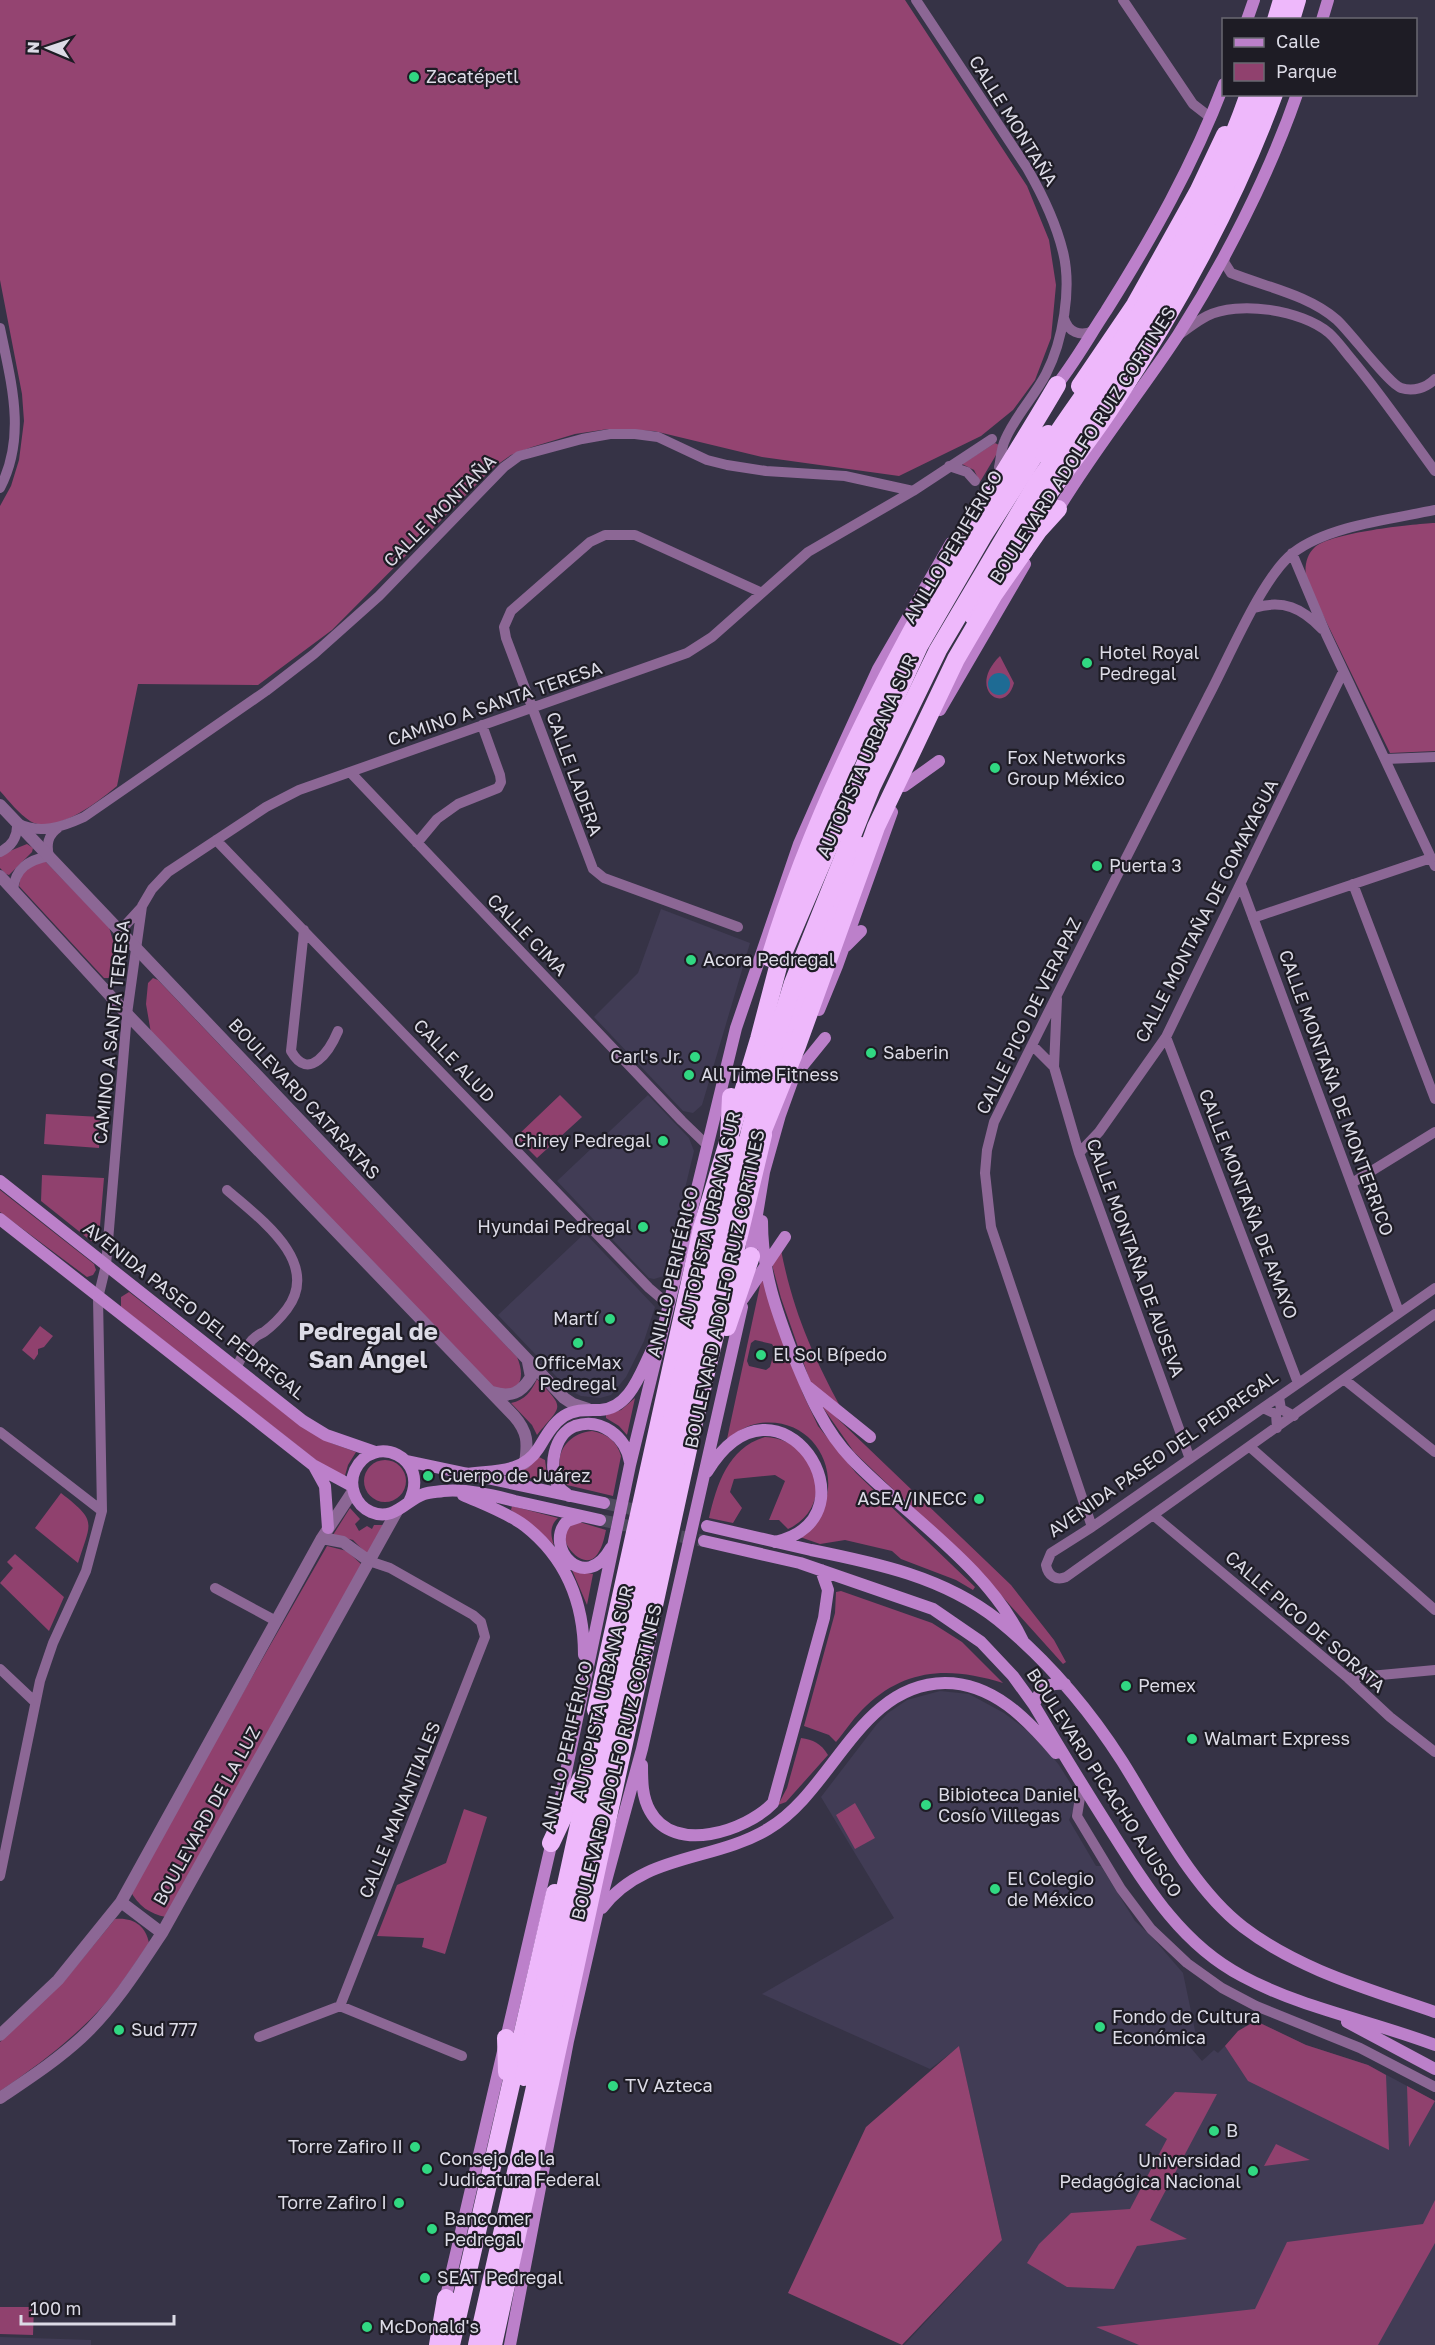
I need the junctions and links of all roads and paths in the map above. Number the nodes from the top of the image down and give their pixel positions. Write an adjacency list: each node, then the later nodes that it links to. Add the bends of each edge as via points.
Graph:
1 (916, 0): 22 (street, CALLE MONTAÑA, via 1042,196 1064,253)
2 (1123, 0): 20 (street, via 1193,104)
3 (1254, 0): 8 (main road)
4 (1271, 0): 9 (highway)
5 (1282, 0): 10 (highway)
6 (1304, 0): 11 (highway); 12 (highway)
7 (1328, 0): 13 (main road)
8 (1248, 18)
9 (1266, 18)
10 (1276, 18)
11 (1292, 18)
12 (1300, 18)
13 (1323, 18)
14 (1222, 89): 20 (main road)
15 (1240, 96): 157 (highway, ANILLO PERIFÉRICO, via 1198,192 1135,305 1018,479 919,646 779,963 702,1228)
16 (1248, 96): 86 (highway, AUTOPISTA URBANA SUR, bridge, via 1194,219 1144,307 1058,432 932,639 869,771 790,958 752,1079)
17 (1264, 96): 90 (highway, AUTOPISTA URBANA SUR, bridge, via 1238,161 1184,266 1026,503 938,650 872,786 793,983 765,1074)
18 (1273, 96): 40 (highway, via 1254,150 1167,316 1113,404)
19 (1295, 96): 21 (main road, BOULEVARD ADOLFO RUIZ CORTINES, via 1283,134)
20 (1211, 117): 24 (main road, via 1168,208)
21 (1227, 249): 25 (main road, BOULEVARD ADOLFO RUIZ CORTINES); 26 (street, via 1224,262 1232,273 1326,312)
22 (1064, 313): 24 (street, via 1065,322 1074,332); 32 (street, CALLE MONTAÑA, via 1052,362 1004,441)
23 (0, 328): 35 (street, via 16,421 11,458)
24 (1093, 331): 29 (main road)
25 (1177, 336): 27 (street, via 1208,315 1232,309 1292,314 1329,333); 37 (main road, BOULEVARD ADOLFO RUIZ CORTINES)
26 (1378, 364): 27 (street); 28 (street, via 1401,388 1421,388)
27 (1363, 373): 33 (street)
28 (1435, 379)
29 (1058, 385): 32 (main road, via 1032,415); 86 (highway, bridge, via 940,579 874,703 813,835 779,929 731,1097)
30 (992, 439): 31 (street, CAMINO A SANTA TERESA)
31 (949, 466): 34 (street, via 967,471); 36 (street, CAMINO A SANTA TERESA)
32 (999, 467): 83 (main road, via 878,669 825,785 800,844 736,1028)
33 (1435, 471)
34 (975, 481)
35 (0, 488)
36 (913, 491): 41 (street, CAMINO A SANTA TERESA, via 808,552); 55 (street, CALLE MONTAÑA, via 845,476 727,465 658,438 635,434 595,436 519,456 379,596 314,654 95,811)
37 (1058, 509): 46 (main road, BOULEVARD ADOLFO RUIZ CORTINES); 90 (highway, bridge, via 994,594 922,728 876,827 797,1046)
38 (1435, 510): 39 (street, CALLE PICO DE VERAPAZ, via 1323,535)
39 (1292, 553): 42 (street, CALLE PICO DE VERAPAZ, via 1271,578); 43 (street)
40 (991, 579): 46 (highway); 113 (highway, via 903,752 823,934 788,1036)
41 (760, 592): 45 (street, CAMINO A SANTA TERESA, via 712,637 687,653); 45 (street, CALLE LADERA, via 635,535 605,535 590,542 511,611 506,620 506,638)
42 (1254, 608): 43 (street, via 1276,604 1296,607); 73 (street, CALLE PICO DE VERAPAZ)
43 (1326, 634): 44 (street)
44 (1343, 672): 49 (street); 63 (street, CALLE MONTAÑA DE COMAYAGUA)
45 (533, 708): 47 (street, CAMINO A SANTA TERESA); 67 (street, CALLE LADERA, via 597,874)
46 (932, 724): 52 (main road, BOULEVARD ADOLFO RUIZ CORTINES)
47 (482, 725): 51 (street, CAMINO A SANTA TERESA); 57 (street, via 500,775 498,788 458,804 437,819)
48 (1435, 757): 49 (street)
49 (1386, 759): 60 (street)
50 (939, 761): 52 (main road)
51 (350, 772): 56 (street, CAMINO A SANTA TERESA, via 283,798); 57 (street, CALLE CIMA)
52 (904, 786): 72 (main road, BOULEVARD ADOLFO RUIZ CORTINES)
53 (0, 805): 54 (street, BOULEVARD CATARATAS)
54 (17, 823): 55 (street, CALLE MONTAÑA, via 38,830); 58 (street, via 13,842); 59 (street, BOULEVARD CATARATAS)
55 (59, 827): 59 (street, via 48,838)
56 (216, 840): 65 (street, CAMINO A SANTA TERESA, via 168,872); 68 (street, CALLE ALUD)
57 (417, 843): 83 (street, CALLE CIMA)
58 (0, 852)
59 (49, 856): 64 (street, via 23,866); 69 (street, BOULEVARD CATARATAS)
60 (1433, 862): 62 (street)
61 (0, 876): 64 (street)
62 (1353, 884): 66 (street); 81 (street)
63 (1241, 885): 66 (street, CALLE MONTAÑA DE MONTERRICO); 76 (street, CALLE MONTAÑA DE COMAYAGUA)
64 (13, 890): 74 (street)
65 (142, 906): 69 (street); 71 (street, CAMINO A SANTA TERESA)
66 (1253, 918): 88 (street, CALLE MONTAÑA DE MONTERRICO)
67 (738, 927)
68 (304, 930): 75 (street, via 291,1051 294,1058 312,1064 325,1056); 98 (street, CALLE ALUD)
69 (120, 931): 71 (street, BOULEVARD CATARATAS)
70 (861, 931): 72 (main road)
71 (136, 948): 74 (street, CAMINO A SANTA TERESA); 102 (street, BOULEVARD CATARATAS)
72 (843, 949): 80 (main road, BOULEVARD ADOLFO RUIZ CORTINES)
73 (1057, 994): 78 (street, CALLE PICO DE VERAPAZ); 79 (street, CALLE MONTAÑA DE AUSEVA)
74 (127, 1014): 94 (street, CAMINO A SANTA TERESA); 107 (street)
75 (338, 1031)
76 (1166, 1037): 84 (street, CALLE MONTAÑA DE COMAYAGUA, via 1099,1132); 105 (street, CALLE MONTAÑA DE AMAYO)
77 (825, 1038): 80 (main road)
78 (1032, 1045): 79 (street, CALLE MONTAÑA DE AUSEVA); 137 (street, CALLE PICO DE VERAPAZ, via 994,1122 987,1150 985,1173 991,1227)
79 (1054, 1067): 84 (street, CALLE MONTAÑA DE AUSEVA)
80 (794, 1076): 85 (main road, BOULEVARD ADOLFO RUIZ CORTINES)
81 (1435, 1099)
82 (1435, 1132): 88 (street)
83 (707, 1145): 98 (main road)
84 (1079, 1153): 119 (street, CALLE MONTAÑA DE AUSEVA)
85 (764, 1172): 93 (main road, BOULEVARD ADOLFO RUIZ CORTINES); 93 (main road)
86 (727, 1179): 183 (highway, AUTOPISTA URBANA SUR, bridge)
87 (0, 1181): 94 (main road, AVENIDA PASEO DEL PEDREGAL)
88 (1352, 1183): 99 (street, CALLE MONTAÑA DE MONTERRICO)
89 (227, 1190): 103 (street, via 281,1242 292,1256 298,1277 288,1307 277,1321 250,1341)
90 (736, 1196): 184 (highway, AUTOPISTA URBANA SUR, bridge)
91 (0, 1219): 96 (main road)
92 (785, 1237): 93 (main road)
93 (758, 1261): 97 (main road, BOULEVARD ADOLFO RUIZ CORTINES); 97 (main road); 106 (main road); 113 (highway)
94 (106, 1265): 96 (street, CAMINO A SANTA TERESA); 103 (main road, AVENIDA PASEO DEL PEDREGAL)
95 (1435, 1288): 99 (street, AVENIDA PASEO DEL PEDREGAL)
96 (98, 1298): 122 (main road); 131 (street, CAMINO A SANTA TERESA)
97 (743, 1299): 125 (main road, BOULEVARD ADOLFO RUIZ CORTINES)
98 (669, 1305): 101 (main road)
99 (1399, 1312): 105 (street, AVENIDA PASEO DEL PEDREGAL)
100 (1435, 1314): 104 (street, AVENIDA PASEO DEL PEDREGAL)
101 (662, 1330): 109 (main road, via 641,1374 620,1402 609,1408); 123 (main road)
102 (524, 1356): 107 (street, via 531,1377 524,1387 514,1395 504,1396); 109 (street, BOULEVARD CATARATAS, via 564,1398)
103 (236, 1368): 117 (main road, AVENIDA PASEO DEL PEDREGAL, via 314,1428)
104 (1345, 1380): 111 (street, AVENIDA PASEO DEL PEDREGAL); 118 (street)
105 (1298, 1383): 108 (street, AVENIDA PASEO DEL PEDREGAL)
106 (805, 1385): 115 (main road); 147 (main road, via 822,1419 850,1458 973,1571 1012,1617)
107 (488, 1390): 121 (street, via 523,1426 528,1443)
108 (1279, 1397): 110 (street, AVENIDA PASEO DEL PEDREGAL); 111 (street, via 1281,1410)
109 (588, 1408): 121 (main road, via 559,1420)
110 (1263, 1408): 112 (street, via 1276,1414); 119 (street, AVENIDA PASEO DEL PEDREGAL)
111 (1294, 1416): 112 (street, AVENIDA PASEO DEL PEDREGAL)
112 (1277, 1428): 116 (street, AVENIDA PASEO DEL PEDREGAL)
113 (692, 1431): 159 (highway)
114 (0, 1432): 131 (street)
115 (870, 1437)
116 (1250, 1447): 133 (street, AVENIDA PASEO DEL PEDREGAL); 145 (street)
117 (375, 1452): 120 (main road, via 392,1453); 126 (main road, via 356,1468)
118 (1435, 1452)
119 (1190, 1459): 137 (street, AVENIDA PASEO DEL PEDREGAL)
120 (406, 1461): 124 (main road); 129 (main road, via 415,1481)
121 (525, 1463): 124 (main road, via 505,1470)
122 (313, 1465): 126 (main road); 138 (main road, via 325,1486)
123 (630, 1465): 128 (main road, via 616,1434 592,1424 575,1426 560,1438 553,1464 559,1487); 139 (main road)
124 (466, 1474): 128 (main road)
125 (703, 1481): 141 (main road, via 722,1452 747,1433 774,1432 801,1444 818,1470 820,1500 803,1529); 155 (main road, BOULEVARD ADOLFO RUIZ CORTINES)
126 (353, 1488): 132 (main road, via 357,1499 370,1512); 138 (street, BOULEVARD DE LA LUZ)
127 (451, 1490): 129 (main road, via 425,1494); 134 (main road, via 482,1493); 150 (main road, via 524,1525 545,1545 575,1591 581,1610)
128 (570, 1497): 130 (main road)
129 (408, 1502): 132 (main road)
130 (604, 1503)
131 (102, 1511): 153 (street, CAMINO A SANTA TERESA, via 86,1571 53,1643)
132 (397, 1511): 142 (street, BOULEVARD DE LA LUZ)
133 (1154, 1515): 137 (street, AVENIDA PASEO DEL PEDREGAL, via 1066,1577 1052,1576 1046,1565 1051,1553); 151 (street, CALLE PICO DE SORATA)
134 (583, 1516): 135 (main road); 139 (main road, via 567,1521 559,1540 578,1567 589,1569 600,1563)
135 (600, 1520)
136 (707, 1526): 141 (main road, BOULEVARD PICACHO AJUSCO)
137 (1092, 1527)
138 (325, 1533): 142 (street); 146 (street, BOULEVARD DE LA LUZ)
139 (616, 1535): 150 (main road)
140 (704, 1541): 143 (main road, BOULEVARD PICACHO AJUSCO)
141 (775, 1542): 147 (main road, BOULEVARD PICACHO AJUSCO, via 879,1564 948,1589 997,1620)
142 (369, 1561): 165 (street, BOULEVARD DE LA LUZ); 166 (street, CALLE MANANTIALES, via 390,1568 473,1615 481,1622 485,1637)
143 (821, 1570): 154 (main road, BOULEVARD PICACHO AJUSCO, via 933,1609 981,1642); 155 (main road, via 828,1590 824,1618 773,1803 751,1821 716,1834 685,1834 664,1826 650,1812 645,1798)
144 (215, 1588): 146 (street)
145 (1435, 1610)
146 (276, 1621): 163 (street, BOULEVARD DE LA LUZ)
147 (1026, 1647): 152 (main road, BOULEVARD PICACHO AJUSCO)
148 (0, 1669): 153 (street)
149 (1435, 1670): 151 (street)
150 (584, 1678): 160 (main road)
151 (1348, 1678): 156 (street, CALLE PICO DE SORATA)
152 (1065, 1684): 154 (main road, via 1043,1687); 168 (main road, BOULEVARD PICACHO AJUSCO, via 1084,1704 1197,1879 1221,1908 1268,1944 1337,1979)
153 (34, 1701): 162 (street, CAMINO A SANTA TERESA)
154 (1034, 1705): 158 (main road, BOULEVARD PICACHO AJUSCO)
155 (642, 1749): 161 (main road, BOULEVARD ADOLFO RUIZ CORTINES)
156 (1435, 1752)
157 (581, 1779): 160 (highway); 177 (highway, ANILLO PERIFÉRICO)
158 (1080, 1781): 164 (main road, via 1036,1730 1012,1708 983,1690 958,1683 915,1686 876,1712 793,1810 774,1826 755,1837 652,1868 613,1894); 167 (main road, BOULEVARD PICACHO AJUSCO, via 1151,1894 1183,1931 1221,1964 1244,1977); 175 (street, via 1077,1816 1121,1889 1151,1929 1187,1963 1256,2006 1360,2048)
159 (615, 1792): 161 (highway); 185 (highway)
160 (551, 1843): 171 (main road)
161 (609, 1869): 164 (main road, BOULEVARD ADOLFO RUIZ CORTINES)
162 (0, 1876)
163 (120, 1902): 165 (street); 169 (street, BOULEVARD DE LA LUZ, via 58,1980)
164 (597, 1914): 186 (main road, BOULEVARD ADOLFO RUIZ CORTINES, via 568,2041)
165 (162, 1933): 176 (street, BOULEVARD DE LA LUZ, via 119,1994 82,2037)
166 (340, 2006): 170 (street); 173 (street)
167 (1322, 2009): 172 (main road, BOULEVARD PICACHO AJUSCO); 174 (main road)
168 (1435, 2012)
169 (0, 2035)
170 (259, 2037)
171 (506, 2038): 177 (highway); 178 (main road)
172 (1435, 2044)
173 (462, 2056)
174 (1435, 2068)
175 (1435, 2088)
176 (0, 2098)
177 (508, 2098): 179 (highway, ANILLO PERIFÉRICO)
178 (446, 2298): 180 (highway)
179 (457, 2318): 181 (highway); 182 (highway, ANILLO PERIFÉRICO)
180 (436, 2345)
181 (446, 2345)
182 (451, 2345)
183 (465, 2345)
184 (477, 2345)
185 (493, 2345)
186 (510, 2345)

